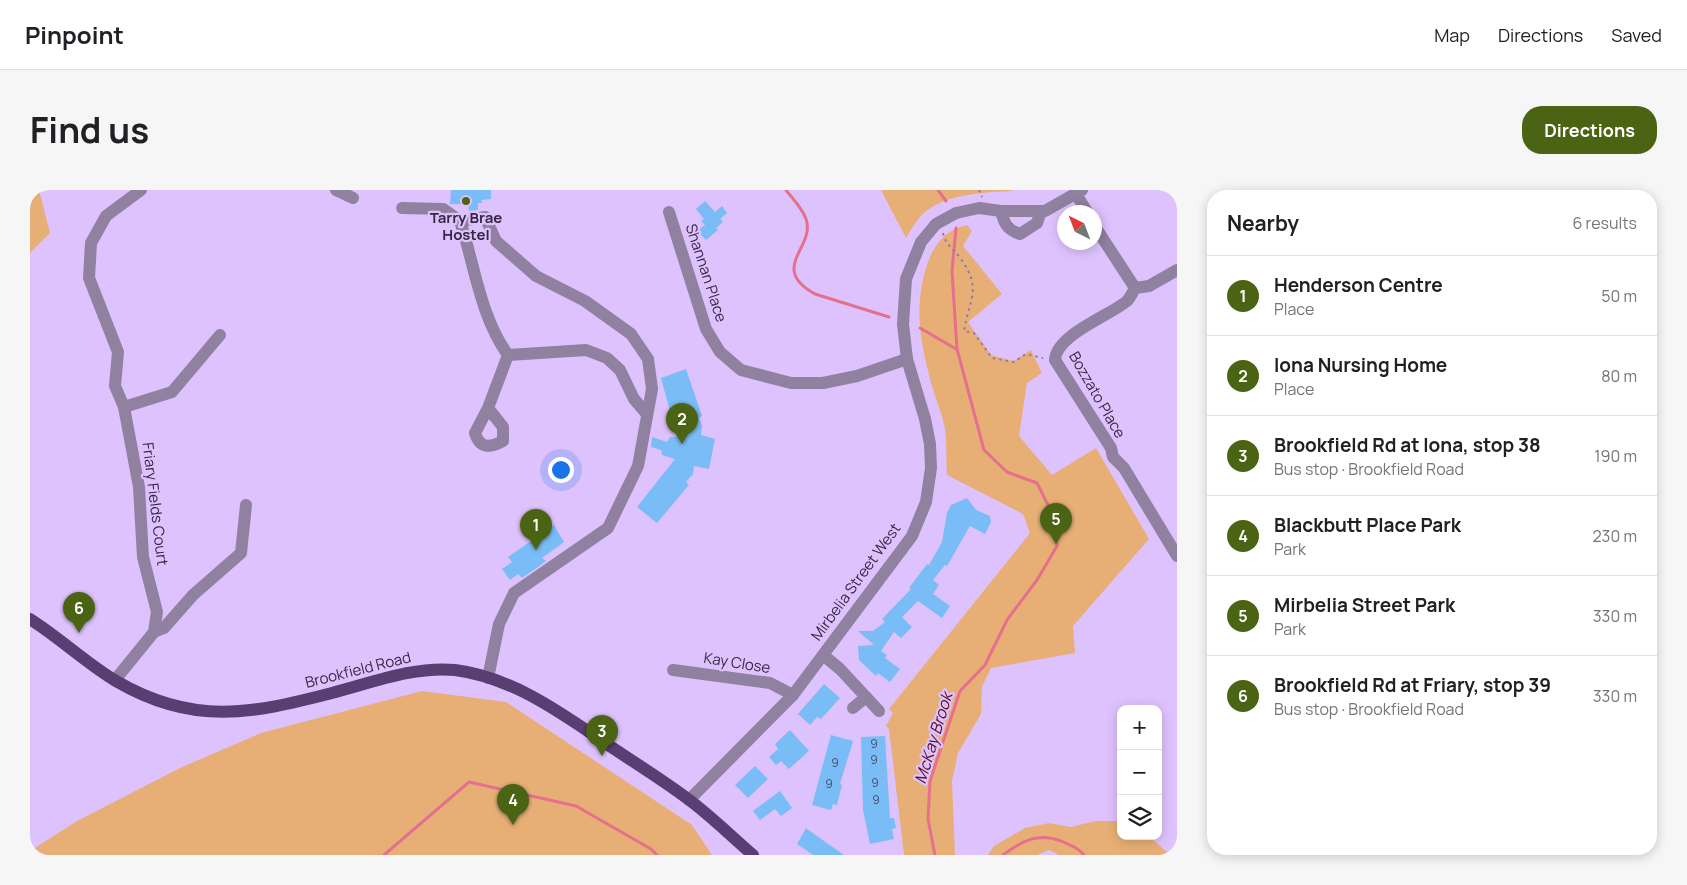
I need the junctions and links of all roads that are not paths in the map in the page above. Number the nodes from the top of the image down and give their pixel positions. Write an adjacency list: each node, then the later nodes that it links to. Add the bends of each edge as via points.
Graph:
1 (141, 190): 17 (street, Friary Fields Court, via 106,216 91,243 89,278 118,352 115,386)
2 (336, 190): 4 (street)
3 (1079, 192): 5 (street); 8 (street, Mirbelia Street West)
4 (352, 198)
5 (1084, 205)
6 (402, 208): 10 (street, via 443,209)
7 (1001, 211): 8 (street, Mirbelia Street West); 8 (street, via 1004,223 1011,231 1020,234 1038,223); 16 (street, Mirbelia Street West, via 978,208 956,213 936,224 921,242 906,279 903,324)
8 (1042, 211)
9 (669, 212): 16 (street, Shannan Place, via 706,329 720,352 741,370 791,383 823,383 857,376)
10 (460, 221): 15 (street, via 471,254 477,289); 19 (street, via 485,217 496,241 536,276 585,301 631,334 648,359 652,389)
11 (1102, 237): 13 (street)
12 (1177, 270): 13 (street, via 1149,286)
13 (1135, 288): 21 (street, Bozzato Place, via 1128,300 1063,342 1055,353 1055,360)
14 (220, 335): 17 (street, via 172,392)
15 (508, 355): 18 (street); 19 (street, via 586,350 607,358 620,370 634,398)
16 (907, 359): 24 (street, Mirbelia Street West, via 926,419 930,444 931,468 926,502 912,536)
17 (124, 408): 23 (street, Friary Fields Court, via 139,487 143,557 157,612)
18 (488, 408)
19 (647, 414): 26 (street, via 638,466 608,528 514,593 499,624)
20 (246, 505): 23 (street, via 240,553 164,628)
21 (1177, 556)
22 (30, 619): 27 (main road, Brookfield Road)
23 (154, 632): 27 (street)
24 (823, 655): 28 (street, Mirbelia Street West); 29 (street)
25 (673, 670): 28 (street, Kay Close, via 770,683)
26 (488, 678): 27 (main road, Brookfield Road, via 454,670 420,672 245,712 212,712 175,706); 32 (main road, Brookfield Road, via 553,708)
27 (115, 680)
28 (793, 695): 32 (street, Mirbelia Street West)
29 (866, 697): 30 (street); 31 (street)
30 (854, 708)
31 (879, 711)
32 (689, 800): 33 (main road, Brookfield Road)
33 (753, 855)

